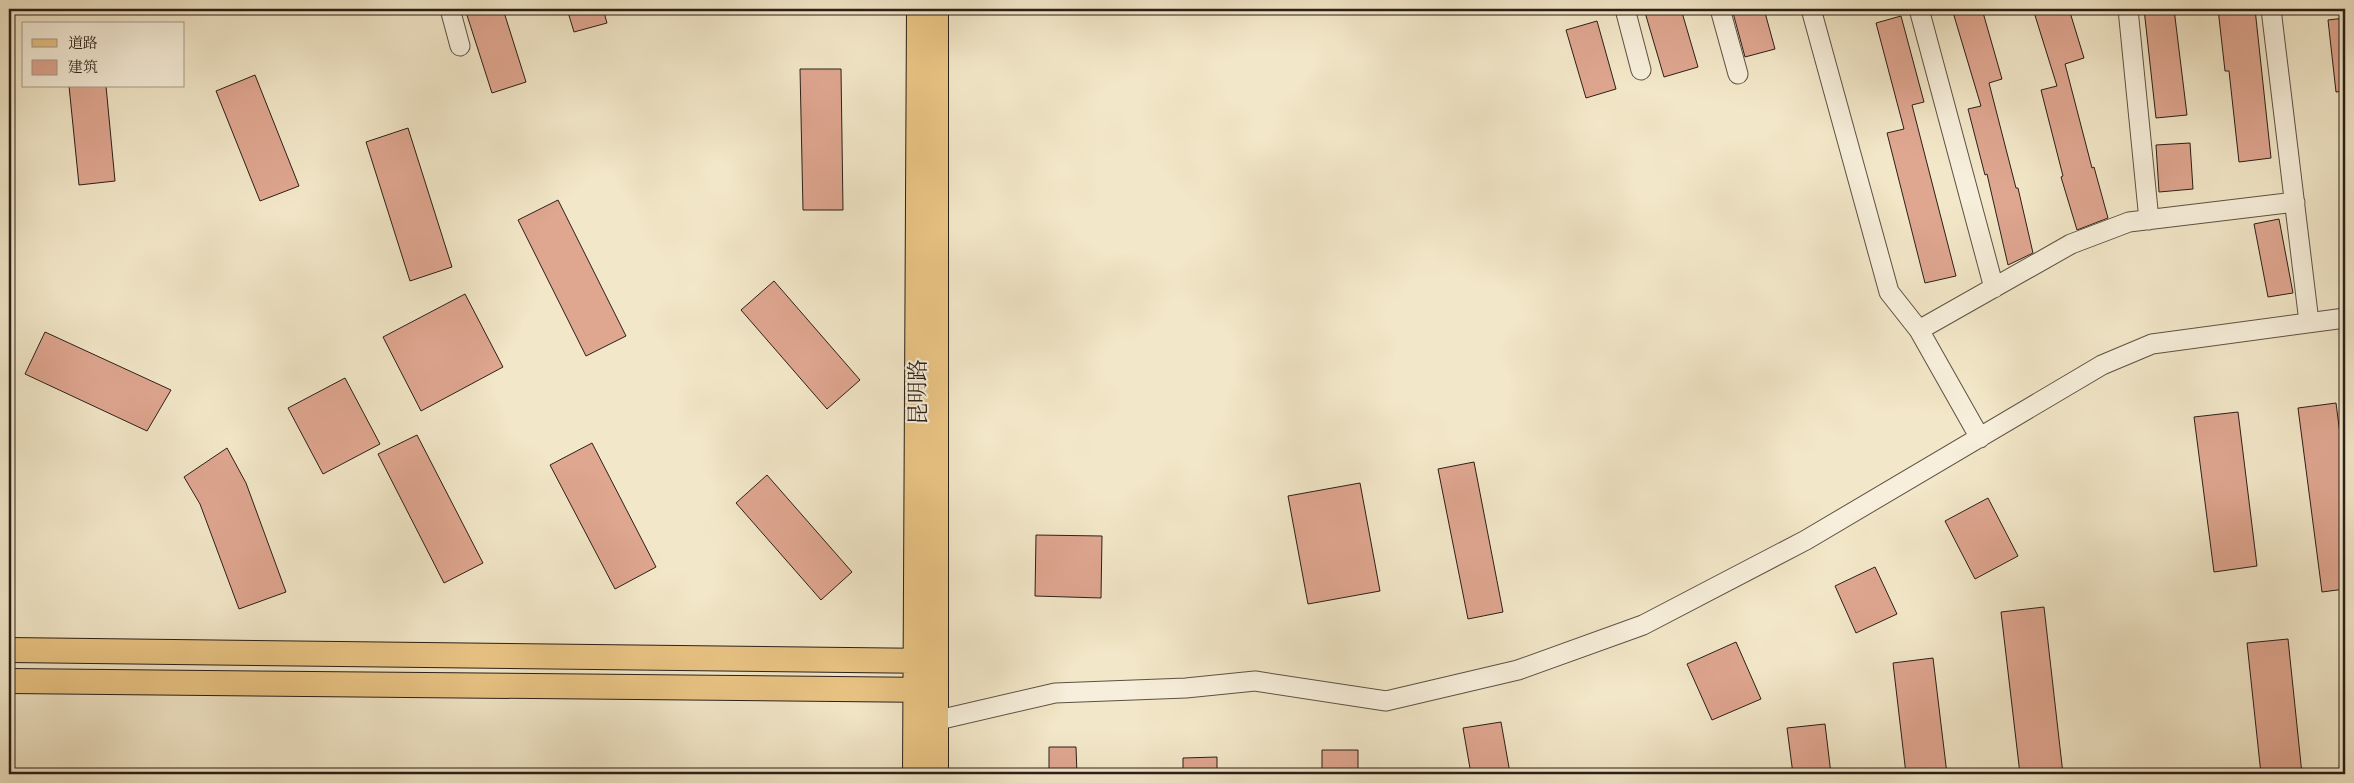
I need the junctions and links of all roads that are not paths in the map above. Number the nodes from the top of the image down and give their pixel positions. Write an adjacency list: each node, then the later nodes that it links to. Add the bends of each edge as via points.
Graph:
1 (450, 9): 10 (street)
2 (919, 9): 21 (main road, 昆明路)
3 (936, 9): 21 (main road, 昆明路)
4 (1625, 9): 11 (street)
5 (1720, 9): 12 (street)
6 (1811, 9): 18 (street, via 1889,292)
7 (1919, 9): 15 (street)
8 (2128, 9): 14 (street)
9 (2271, 9): 13 (street)
10 (460, 46)
11 (1642, 70)
12 (1738, 74)
13 (2294, 202): 14 (street); 17 (street)
14 (2149, 220): 15 (street, via 2129,222 2070,244)
15 (1994, 288): 18 (street)
16 (2345, 318): 17 (street)
17 (2309, 322): 19 (street, via 2152,344 2102,365)
18 (1919, 330): 19 (street)
19 (1980, 438): 24 (street, via 1806,540 1643,625 1518,670 1386,701 1255,681 1186,688 1055,693)
20 (9, 650): 21 (main road)
21 (925, 661): 23 (main road, 昆明路)
22 (9, 681): 23 (main road)
23 (925, 690): 24 (main road, 昆明路)
24 (925, 719): 25 (main road, 昆明路); 26 (main road, 昆明路)
25 (915, 774)
26 (936, 774)

